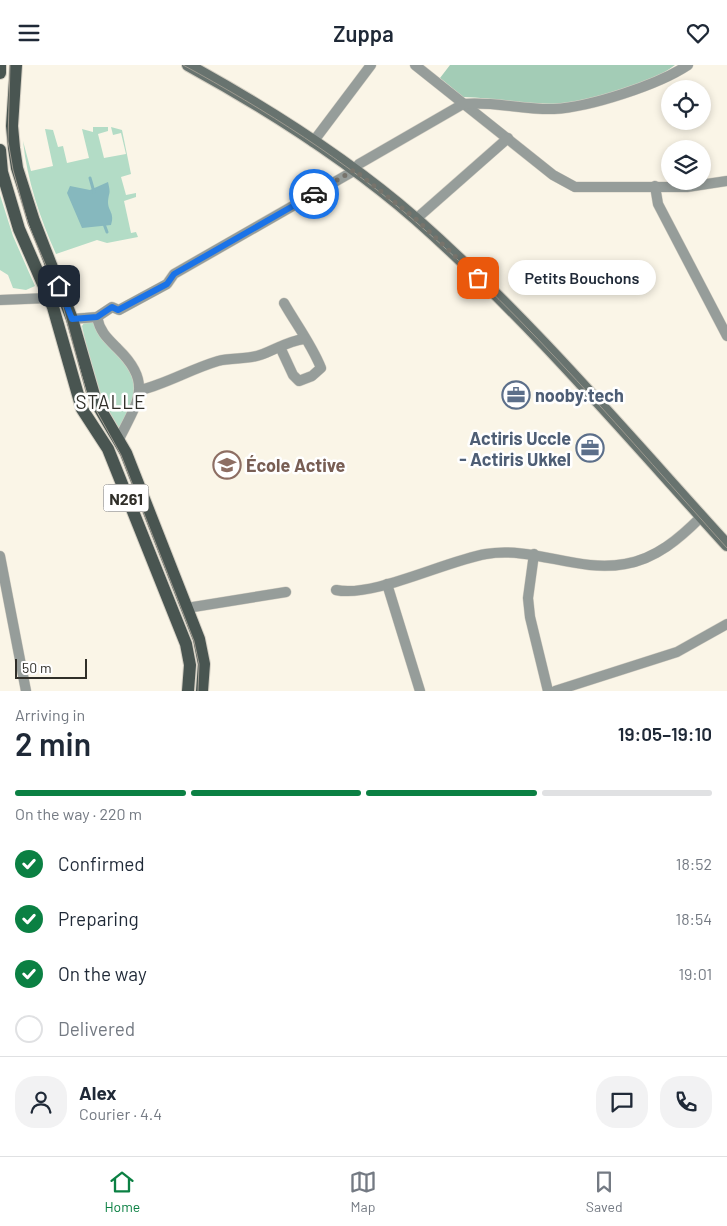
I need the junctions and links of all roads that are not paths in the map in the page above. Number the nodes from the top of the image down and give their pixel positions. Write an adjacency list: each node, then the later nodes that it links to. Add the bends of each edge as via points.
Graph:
1 (0, 65): 7 (main road)
2 (16, 65): 20 (main road, N261, via 12,126 18,169 34,221)
3 (188, 65): 10 (main road, via 268,110)
4 (371, 65): 10 (street)
5 (415, 65): 8 (street)
6 (688, 65): 8 (street, via 635,89 584,104 555,109 482,102)
7 (0, 73)
8 (463, 104): 9 (street); 12 (street)
9 (508, 138): 14 (street, via 563,182 575,187); 15 (street)
10 (313, 142): 12 (main road)
11 (0, 150): 16 (main road, N261, via 2,172 19,229)
12 (354, 170): 15 (main road); 19 (street, via 174,274 167,284 118,310 112,307)
13 (727, 181): 14 (street, via 687,187)
14 (655, 186): 21 (street, via 658,204)
15 (416, 219): 26 (main road, via 526,324)
16 (49, 298): 17 (street); 36 (main road, N261, via 82,409 108,449 186,644 190,665)
17 (0, 300)
18 (284, 303): 22 (street)
19 (97, 317): 20 (street); 24 (street, via 102,333 136,371)
20 (72, 319): 25 (main road, N261, via 96,403)
21 (727, 336)
22 (304, 339): 23 (street); 23 (street, via 321,368 299,381)
23 (280, 347): 24 (street, via 260,355 235,357 205,365 175,380)
24 (141, 390): 25 (street)
25 (119, 439): 33 (main road, N261)
26 (701, 517): 27 (main road); 28 (street, via 657,553 625,565 587,565)
27 (727, 545)
28 (534, 554): 30 (street, via 485,554); 39 (street, via 528,598)
29 (0, 556): 35 (street)
30 (387, 584): 31 (street, via 346,592); 38 (street)
31 (336, 589)
32 (286, 593): 33 (street)
33 (188, 608): 37 (main road, N261, via 202,653)
34 (727, 623): 40 (street, via 677,652)
35 (26, 691)
36 (188, 691)
37 (202, 691)
38 (420, 691)
39 (548, 691)
40 (555, 691)

